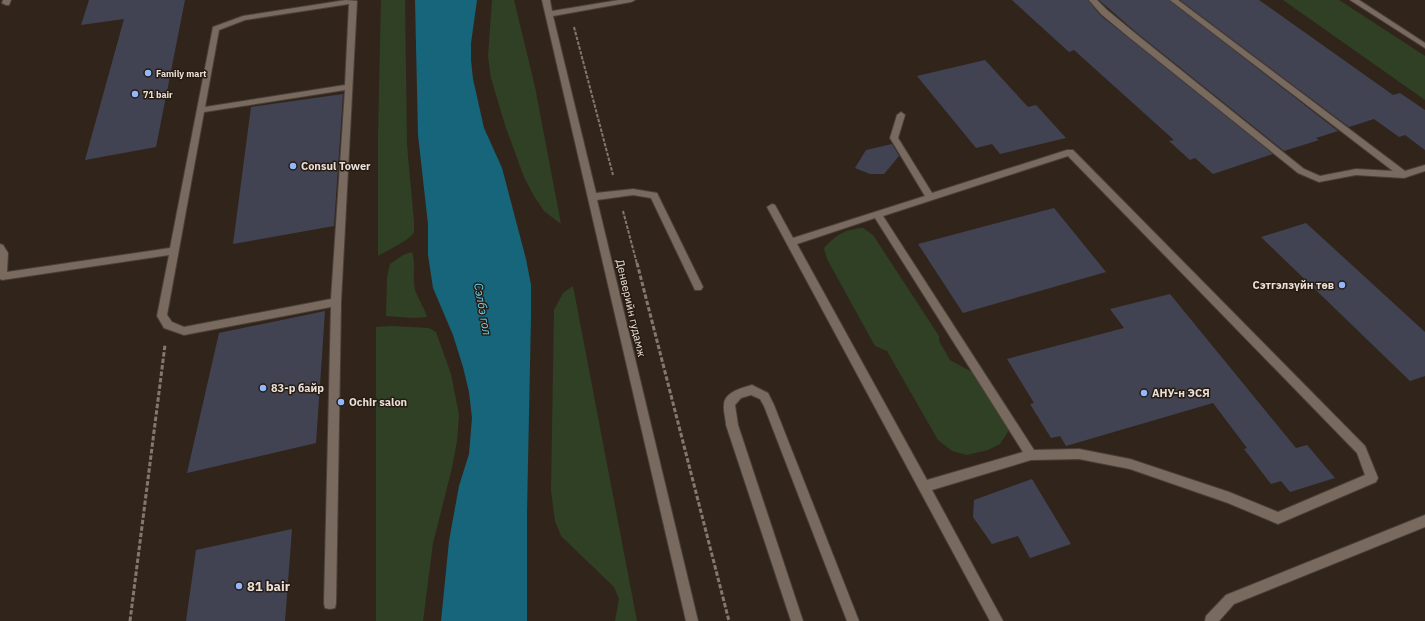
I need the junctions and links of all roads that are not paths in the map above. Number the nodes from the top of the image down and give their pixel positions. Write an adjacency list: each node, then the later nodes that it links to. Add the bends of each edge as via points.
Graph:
1 (546, 0): 9 (street, Денверийн гудамж)
2 (584, 0): 8 (street)
3 (631, 0): 8 (street)
4 (1093, 0): 15 (street, via 1133,36 1301,171 1319,179 1356,172)
5 (1174, 0): 15 (street)
6 (1354, 0): 10 (street)
7 (353, 1): 11 (street); 12 (street, via 243,18 216,29)
8 (587, 8): 9 (street)
9 (550, 14): 16 (street, Денверийн гудамж)
10 (1425, 46)
11 (350, 87): 12 (street); 25 (street)
12 (202, 110): 22 (street)
13 (901, 115): 17 (street, via 894,138)
14 (1425, 168): 15 (street)
15 (1404, 175)
16 (593, 197): 24 (street, via 633,192 654,196); 30 (street, Денверийн гудамж)
17 (930, 197): 19 (street); 26 (street, via 1070,152 1361,450 1372,478 1278,518 1130,464 1079,454)
18 (772, 207): 20 (street)
19 (877, 214): 20 (street); 26 (street)
20 (791, 242): 27 (street)
21 (0, 248): 23 (street, via 3,253)
22 (175, 251): 23 (street); 25 (street, via 162,316 168,325 184,331)
23 (1, 276)
24 (698, 287)
25 (336, 302): 29 (street)
26 (1031, 454): 27 (street)
27 (923, 487): 33 (street)
28 (1425, 521): 34 (street, via 1230,599)
29 (330, 603)
30 (692, 621)
31 (797, 621): 32 (street, via 732,425 729,404 738,394 752,390 764,396 769,405)
32 (853, 621)
33 (997, 621)
34 (1211, 621)

